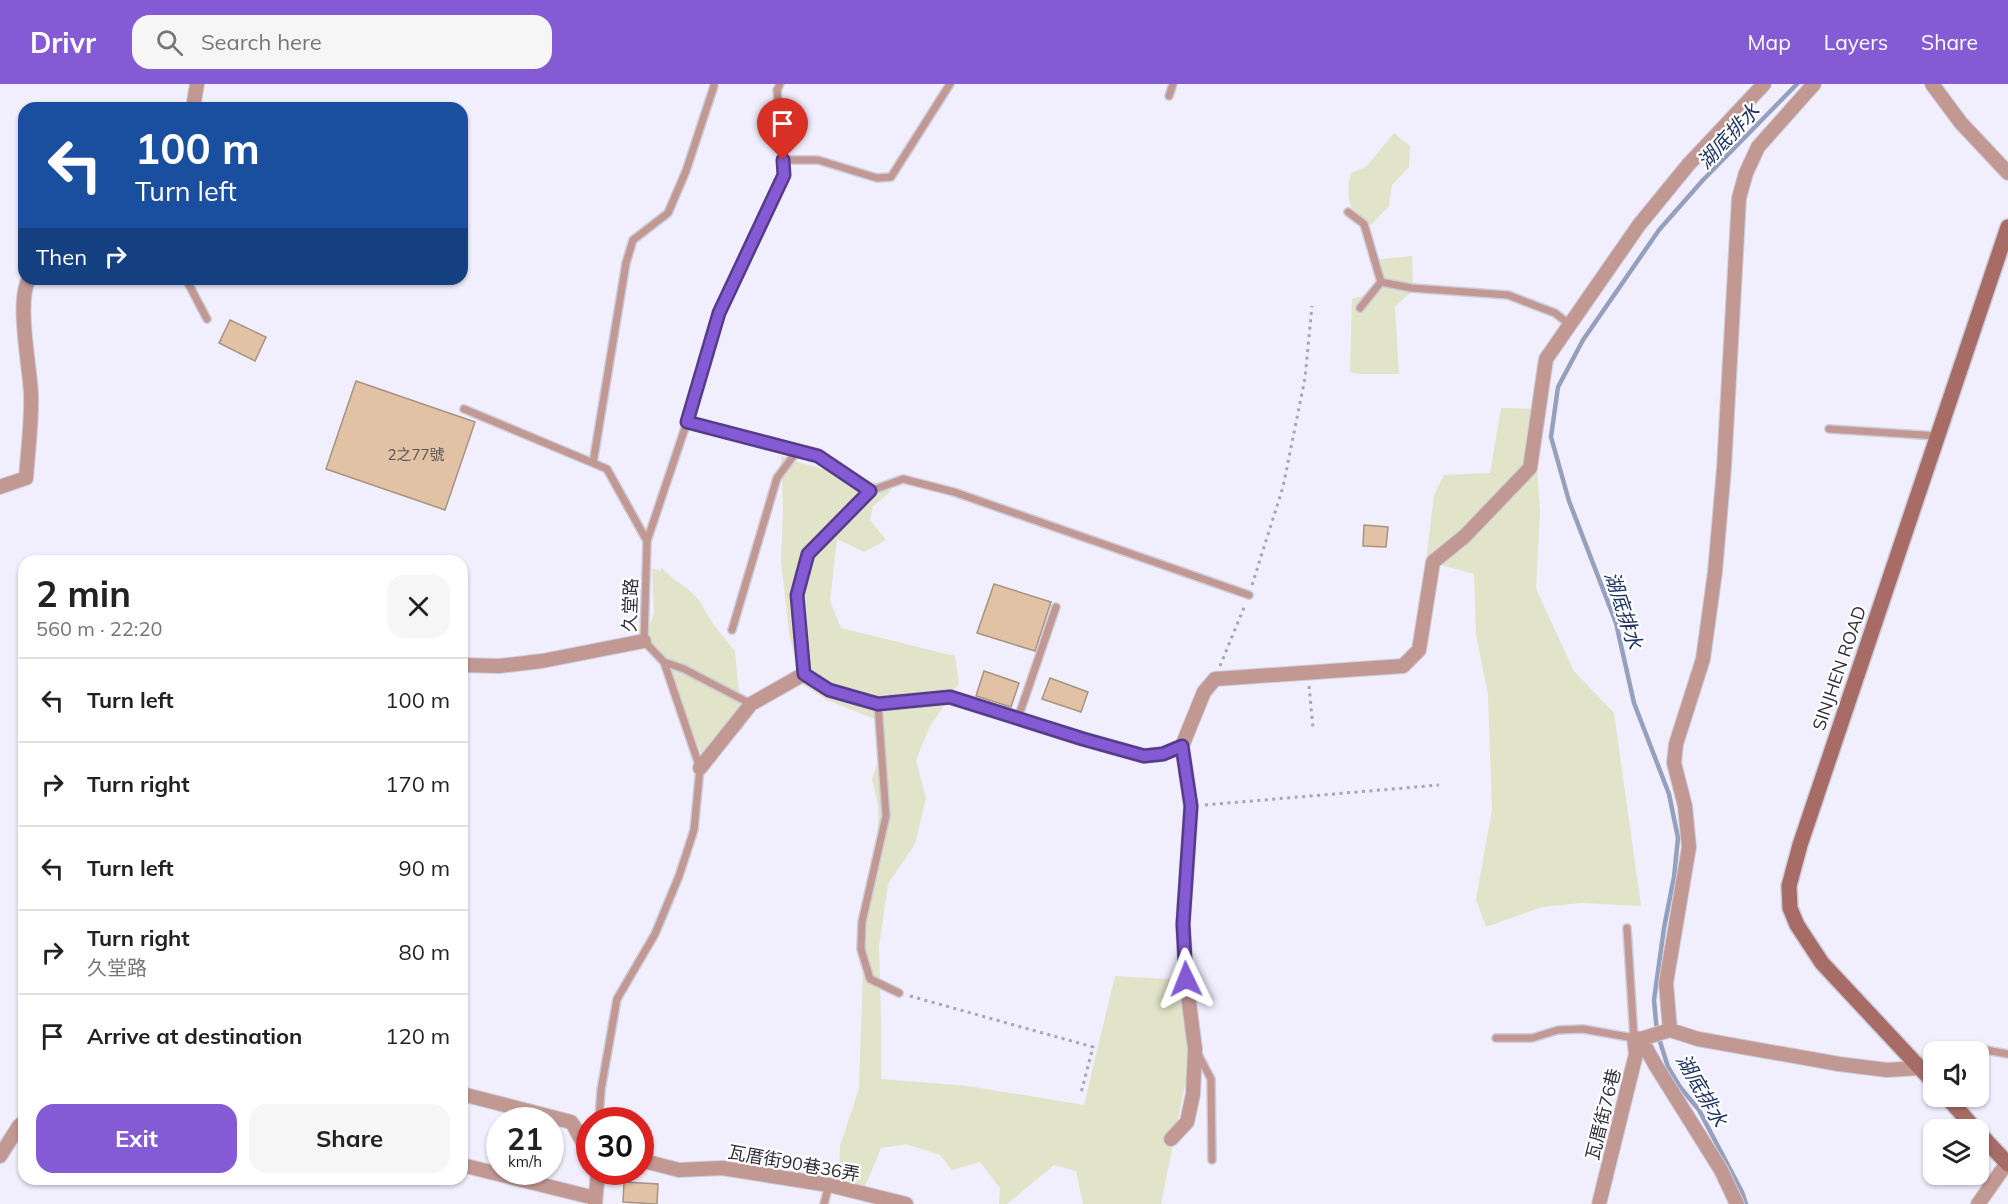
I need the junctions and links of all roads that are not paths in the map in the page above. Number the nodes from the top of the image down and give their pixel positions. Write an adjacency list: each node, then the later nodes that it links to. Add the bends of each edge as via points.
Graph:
1 (197, 84): 10 (street)
2 (780, 84): 11 (lane, 久堂路, via 777,90)
3 (950, 84): 11 (lane, via 891,177 877,178 818,160)
4 (1173, 84): 9 (lane)
5 (1764, 84): 20 (street, via 1688,165 1639,225)
6 (1814, 84): 44 (street, via 1758,147 1739,198 1715,572 1703,659 1676,744 1674,763 1685,806 1689,848 1666,983)
7 (1932, 84): 12 (street, via 1961,123)
8 (714, 86): 26 (lane, via 668,213 633,240 626,262)
9 (1168, 96)
10 (194, 102)
11 (783, 160): 22 (lane, 久堂路, via 784,175 719,313)
12 (2008, 173)
13 (1348, 212): 15 (lane, via 1364,224)
14 (2008, 227): 24 (street, SINJHEN ROAD)
15 (1381, 282): 18 (lane); 20 (lane, via 1508,295 1555,313)
16 (26, 285): 27 (street, via 23,307 31,396 26,478)
17 (189, 285): 19 (lane)
18 (1360, 308)
19 (207, 319)
20 (1569, 324): 40 (street, via 1546,359 1530,468 1465,536 1433,562 1419,650 1403,666 1215,679 1204,692)
21 (465, 409): 26 (lane)
22 (687, 422): 25 (lane); 29 (lane, 久堂路)
23 (1829, 429): 24 (lane)
24 (1938, 436): 50 (street, SINJHEN ROAD, via 1789,886 1790,908 1797,926 1822,963)
25 (797, 451): 28 (lane, via 818,456); 32 (lane, via 777,478)
26 (593, 463): 29 (lane, via 606,469)
27 (0, 487)
28 (870, 491): 30 (lane, via 903,479 954,492); 36 (lane, via 808,554 797,595)
29 (647, 541): 33 (lane, 久堂路)
30 (1249, 595)
31 (1056, 607): 39 (lane)
32 (732, 630)
33 (644, 641): 34 (lane, 久堂路); 35 (street, via 542,661)
34 (664, 662): 37 (lane); 41 (lane, 久堂路)
35 (468, 665)
36 (804, 674): 37 (street); 38 (street, via 829,690)
37 (751, 704): 41 (street)
38 (878, 704): 39 (street, via 950,697); 43 (lane, via 886,816 862,922 861,949 870,979)
39 (1018, 718): 40 (street, via 1144,756)
40 (1182, 746): 47 (street, via 1191,806 1183,924)
41 (700, 768): 53 (lane, 久堂路, via 694,830 679,876 655,934 617,999)
42 (1626, 928): 46 (lane)
43 (899, 993)
44 (1670, 1030): 46 (street); 51 (street, via 1698,1039 1839,1064 1887,1070)
45 (1496, 1038): 46 (lane, via 1532,1038 1558,1030 1583,1029)
46 (1638, 1038): 70 (street, 瓦厝街76巷); 71 (street, via 1721,1170)
47 (1195, 1049): 58 (street, via 1187,1122); 61 (lane, via 1211,1079)
48 (1989, 1050): 49 (lane)
49 (2008, 1054)
50 (1923, 1061)
51 (1923, 1066)
52 (468, 1096): 57 (street, via 571,1122)
53 (600, 1107)
54 (1956, 1107): 55 (street)
55 (1966, 1119)
56 (18, 1128): 60 (street)
57 (576, 1128)
58 (1170, 1139)
59 (1989, 1144): 63 (street)
60 (0, 1156)
61 (1212, 1160)
62 (654, 1164): 66 (street, 瓦厝街90巷36弄, via 679,1170 722,1168)
63 (2008, 1164): 72 (street)
64 (468, 1167): 67 (street)
65 (597, 1185): 67 (street)
66 (829, 1185): 68 (lane); 69 (street, 瓦厝街90巷36弄)
67 (595, 1201)
68 (824, 1204)
69 (906, 1204)
70 (1599, 1204)
71 (1737, 1204)
72 (1978, 1204)

